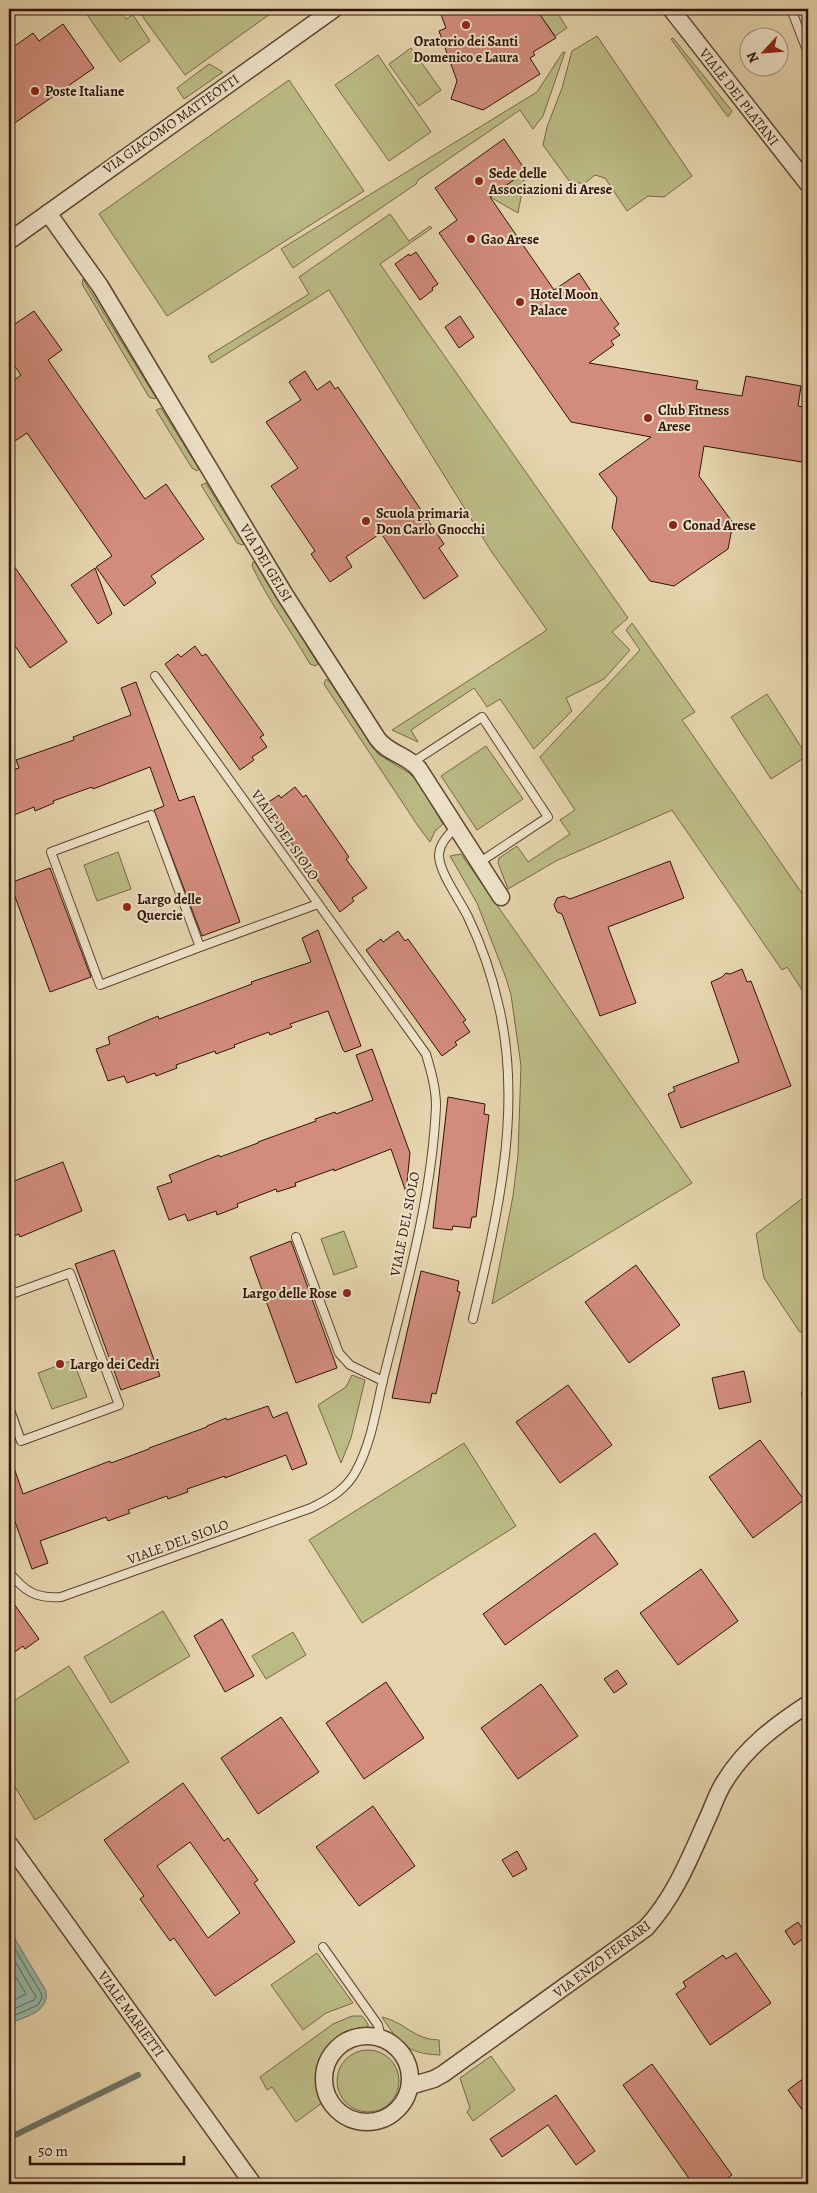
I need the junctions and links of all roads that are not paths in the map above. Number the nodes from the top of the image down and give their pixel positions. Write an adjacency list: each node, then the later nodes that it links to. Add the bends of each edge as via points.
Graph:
1 (334, 9): 6 (street, VIA GIACOMO MATTEOTTI)
2 (671, 9): 5 (street, VIALE DEI PLATANI)
3 (790, 9): 4 (lane)
4 (808, 53)
5 (808, 184)
6 (48, 212): 7 (street, VIA GIACOMO MATTEOTTI); 9 (street, VIA DEI GELSI, via 100,286 280,587 376,738 385,747)
7 (9, 240)
8 (155, 676): 13 (lane, VIALE DEL SIOLO)
9 (413, 762): 10 (street, VIA DEI GELSI); 11 (lane, via 482,717 548,817)
10 (456, 826): 11 (street, VIA DEI GELSI); 17 (lane, via 440,848 441,864 482,948 499,1008 506,1063 506,1146 500,1196)
11 (480, 862): 12 (street, VIA DEI GELSI)
12 (501, 897)
13 (318, 904): 14 (lane); 18 (lane, VIALE DEL SIOLO, via 426,1054 435,1089 424,1202)
14 (200, 947): 14 (lane, via 151,815 51,852 100,985)
15 (296, 1236): 18 (lane, via 339,1353 350,1365)
16 (9, 1296): 19 (lane, via 70,1273 119,1405 21,1441)
17 (473, 1319)
18 (383, 1381): 20 (lane, VIALE DEL SIOLO, via 359,1466 347,1485 329,1500 61,1597 37,1596)
19 (9, 1407)
20 (9, 1572)
21 (808, 1704): 25 (street, VIA ENZO FERRARI, via 750,1747 737,1764 724,1782 675,1888 661,1912 646,1928 452,2068 434,2079)
22 (9, 1844): 26 (street, VIALE MARIETTI)
23 (322, 1947): 24 (lane, via 378,2025)
24 (381, 2038): 25 (street, via 400,2052); 25 (street, via 354,2038 332,2054 324,2080 326,2094 333,2106 344,2116 358,2121 386,2118 406,2099)
25 (410, 2080)
26 (253, 2184)

